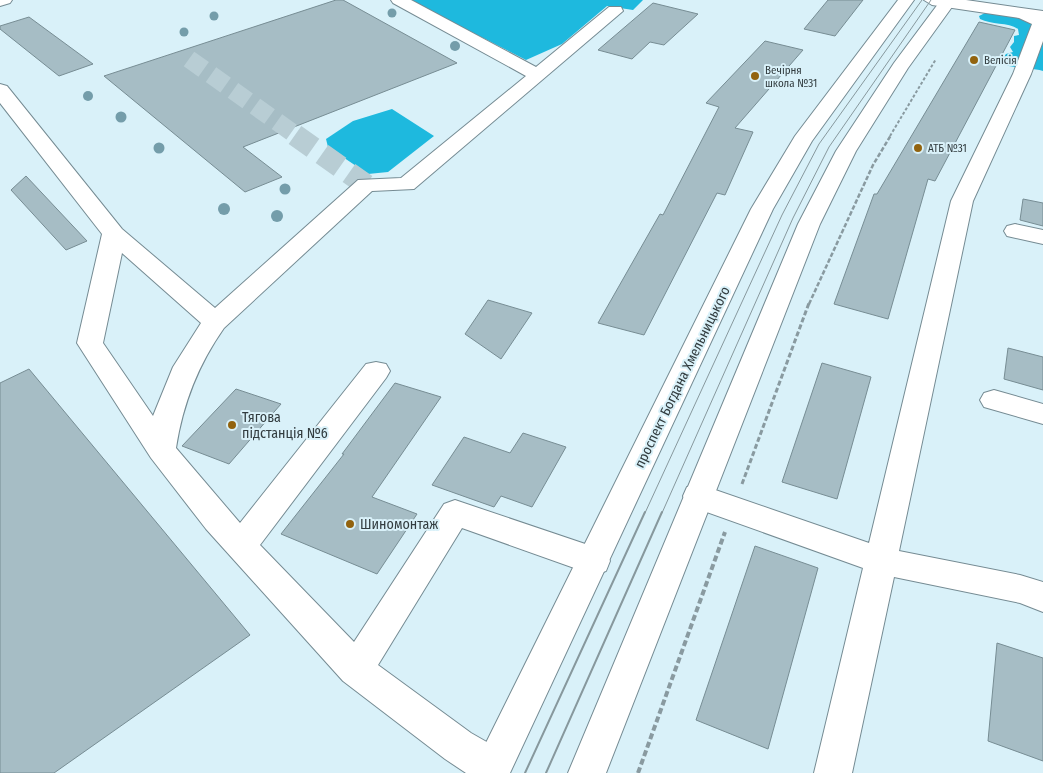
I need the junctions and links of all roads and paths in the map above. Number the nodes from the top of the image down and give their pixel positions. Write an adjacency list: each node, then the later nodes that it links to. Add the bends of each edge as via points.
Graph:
1 (4, 0): 5 (main road)
2 (398, 0): 13 (main road)
3 (906, 0): 27 (main road, проспект Богдана Хмельницького, via 802,140 762,209)
4 (1014, 0): 7 (main road)
5 (0, 1)
6 (942, 1): 9 (main road); 24 (main road, via 846,151 808,224)
7 (1043, 4)
8 (615, 11): 13 (main road)
9 (1025, 14): 10 (main road); 12 (main road, via 1041,23)
10 (1043, 16)
11 (930, 68): 25 (path, via 873,165 815,288)
12 (1022, 74): 14 (main road); 28 (main road, via 962,201)
13 (538, 75): 19 (main road, via 406,184 366,185)
14 (1043, 79)
15 (0, 90): 17 (main road)
16 (1015, 231): 18 (main road)
17 (114, 234): 19 (main road); 23 (main road, via 90,343)
18 (1043, 237)
19 (214, 322): 23 (main road, via 179,377 165,418)
20 (376, 371): 26 (main road)
21 (994, 400): 22 (main road)
22 (1043, 414)
23 (161, 450): 26 (main road)
24 (698, 496): 25 (main road); 32 (main road)
25 (733, 509): 28 (main road); 33 (path)
26 (241, 546): 30 (main road)
27 (594, 561): 30 (main road, via 455,513); 31 (main road, проспект Богдана Хмельницького)
28 (881, 561): 29 (main road, via 1020,589); 34 (main road)
29 (1043, 597)
30 (356, 669): 31 (main road)
31 (491, 770)
32 (587, 773)
33 (638, 773)
34 (833, 773)

